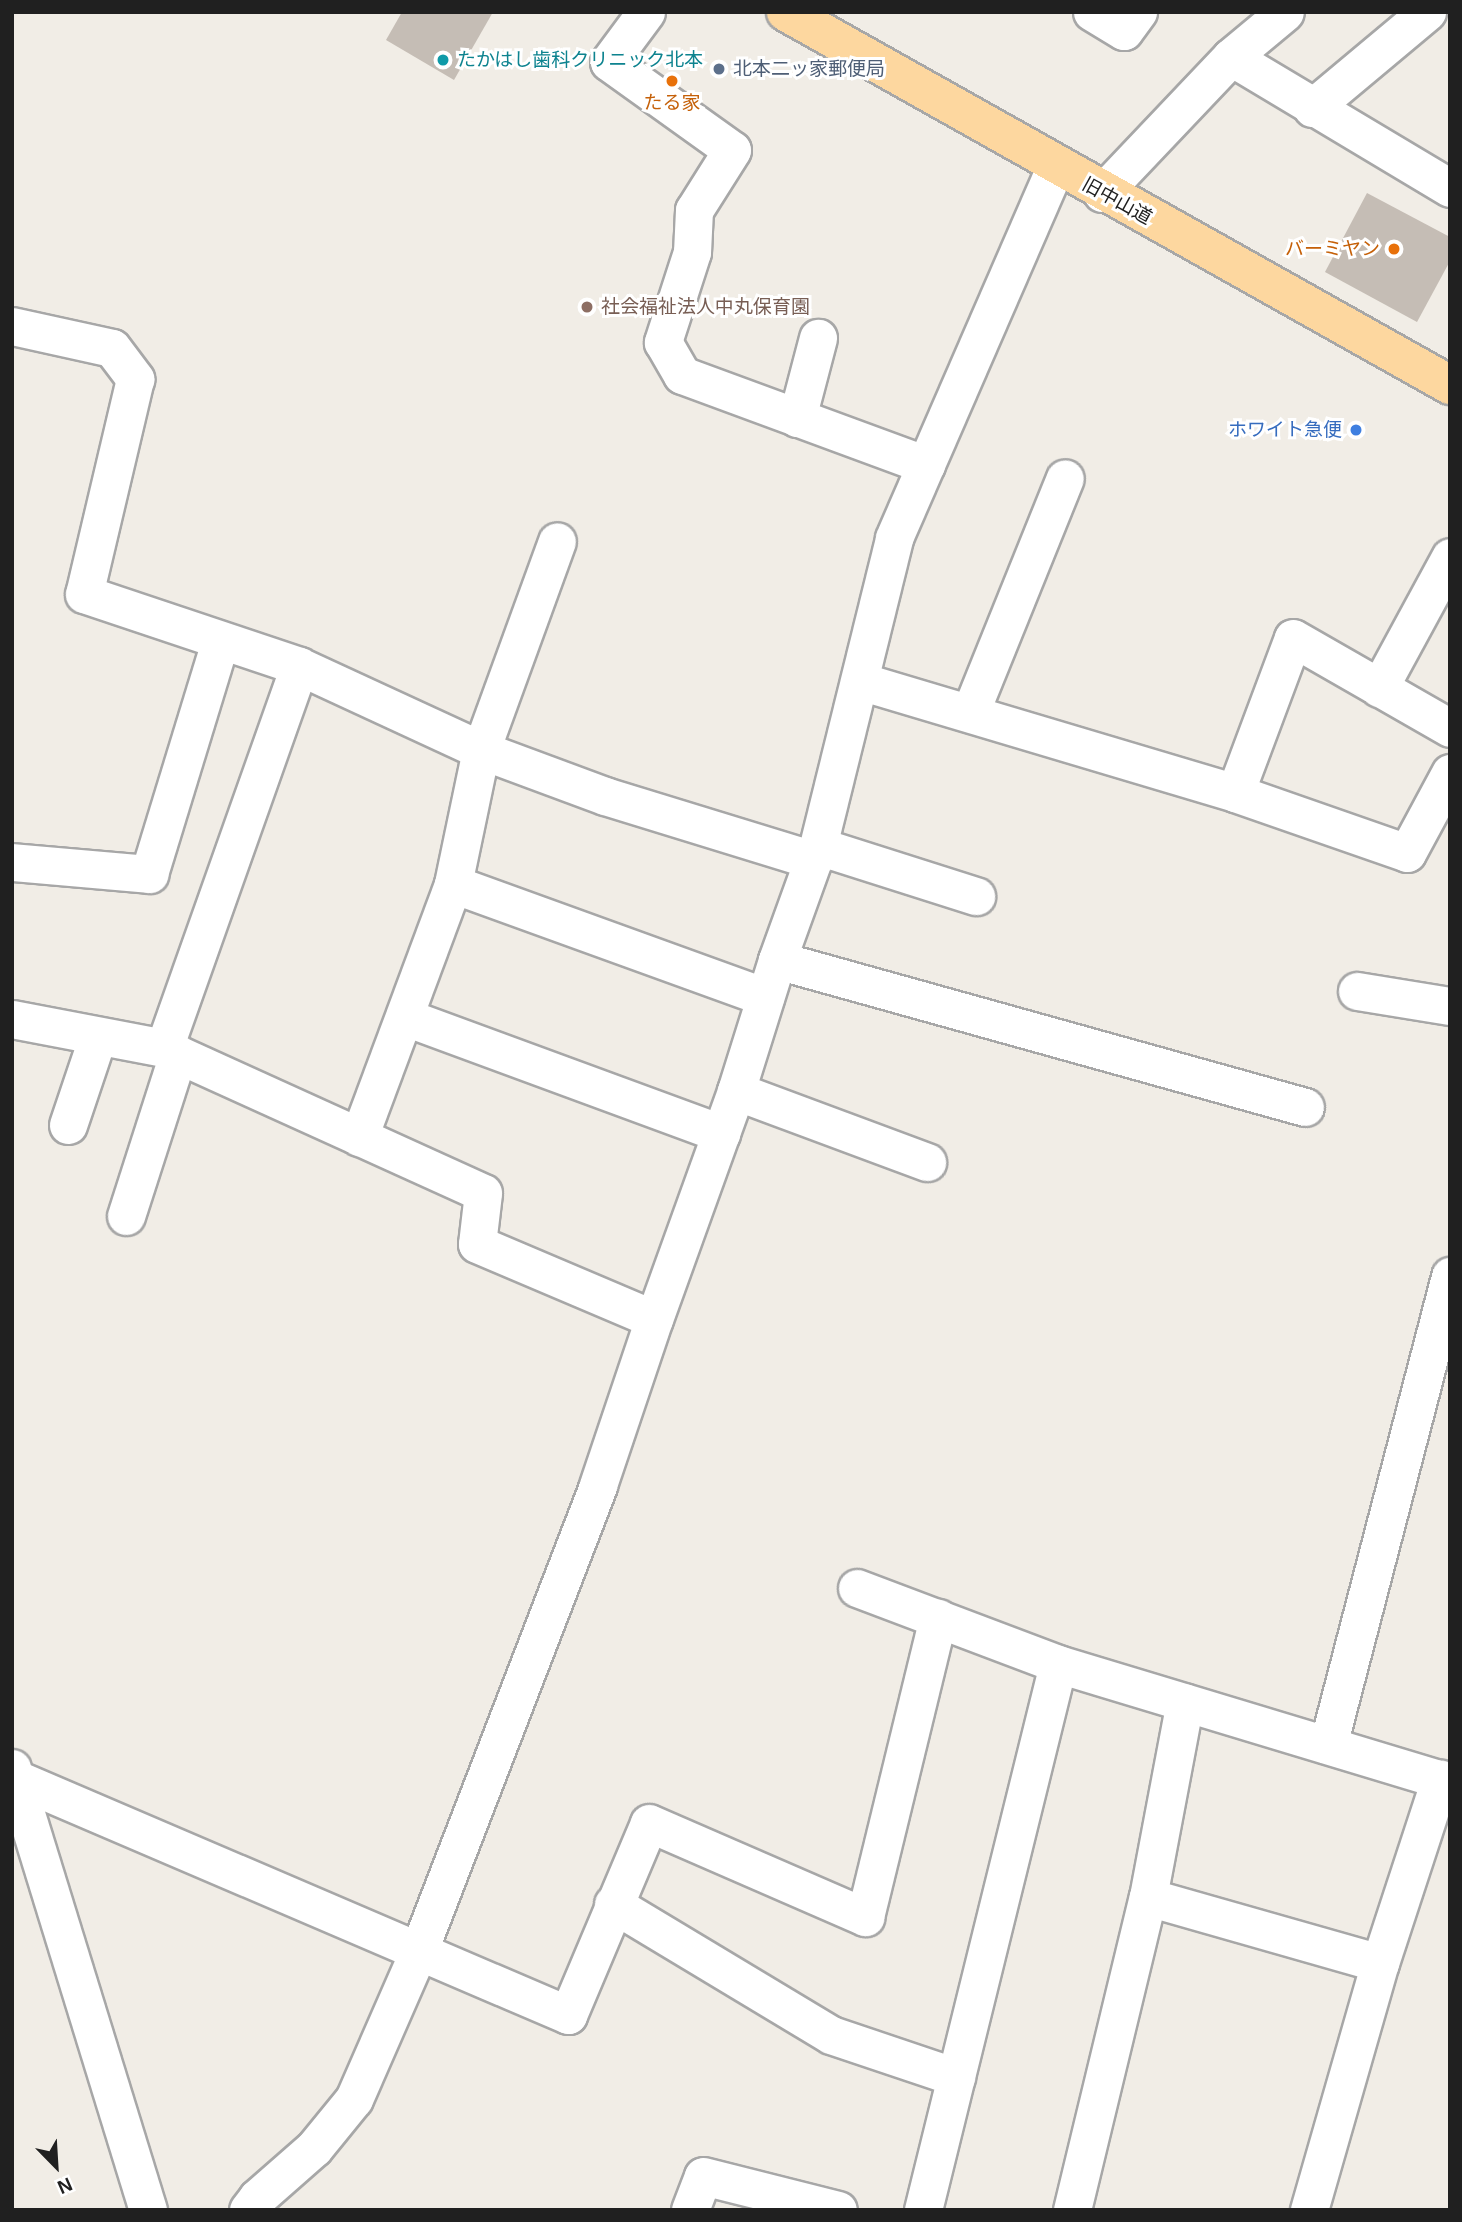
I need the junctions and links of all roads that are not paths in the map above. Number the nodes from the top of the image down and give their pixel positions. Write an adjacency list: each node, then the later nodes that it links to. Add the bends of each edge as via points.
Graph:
1 (646, 12): 15 (street, via 609,62 732,150 694,210 692,252 663,342 682,375)
2 (786, 12): 9 (main road, 旧中山道)
3 (1092, 12): 4 (street, via 1124,31)
4 (1138, 12)
5 (1285, 12): 7 (street)
6 (1427, 12): 8 (street)
7 (1231, 57): 8 (street); 11 (street)
8 (1312, 108): 10 (street)
9 (1056, 166): 11 (main road, 旧中山道); 16 (street)
10 (1447, 184)
11 (1102, 192): 14 (main road, 旧中山道)
12 (12, 326): 20 (street, via 112,348 135,379 84,594)
13 (818, 338): 15 (street)
14 (1450, 385)
15 (797, 418): 16 (street)
16 (926, 465): 22 (street, via 894,538)
17 (1065, 478): 24 (street)
18 (556, 541): 26 (street)
19 (1450, 557): 23 (street)
20 (220, 642): 21 (street); 30 (street, via 149,874)
21 (299, 666): 26 (street); 40 (street)
22 (860, 681): 24 (street); 29 (street)
23 (1380, 688): 25 (street); 28 (street, via 1293,638)
24 (971, 713): 28 (street)
25 (1450, 728)
26 (481, 750): 29 (street, via 605,796); 31 (street)
27 (1450, 773): 28 (street, via 1407,853)
28 (1235, 793)
29 (816, 853): 32 (street); 33 (street)
30 (12, 862)
31 (453, 884): 35 (street); 37 (street)
32 (976, 895)
33 (777, 960): 35 (street); 42 (street)
34 (1357, 991): 36 (street)
35 (765, 997): 41 (street)
36 (1448, 1001)
37 (405, 1017): 44 (street); 45 (street)
38 (14, 1026): 39 (street)
39 (98, 1035): 40 (street); 43 (street)
40 (171, 1051): 45 (street); 47 (street)
41 (736, 1091): 44 (street); 46 (street)
42 (1305, 1107)
43 (68, 1125)
44 (721, 1133): 49 (street)
45 (359, 1137): 49 (street, via 483,1193 477,1244)
46 (927, 1162)
47 (126, 1216)
48 (1450, 1276): 54 (street)
49 (654, 1319): 59 (street, via 598,1485)
50 (857, 1588): 51 (street)
51 (938, 1618): 52 (street); 58 (street, via 865,1917 649,1823)
52 (1058, 1664): 53 (street); 61 (street)
53 (1185, 1702): 54 (street); 57 (street)
54 (1328, 1745): 56 (street)
55 (13, 1774): 59 (street); 62 (street)
56 (1445, 1780): 60 (street)
57 (1148, 1897): 60 (street); 67 (street)
58 (613, 1904): 59 (street, via 568,2015); 61 (street, via 831,2035)
59 (419, 1950): 63 (street, via 354,2099 314,2148)
60 (1380, 1963): 68 (street)
61 (956, 2077): 66 (street)
62 (148, 2210)
63 (248, 2210)
64 (690, 2210): 65 (street, via 703,2176)
65 (838, 2210)
66 (923, 2210)
67 (1072, 2210)
68 (1309, 2210)

